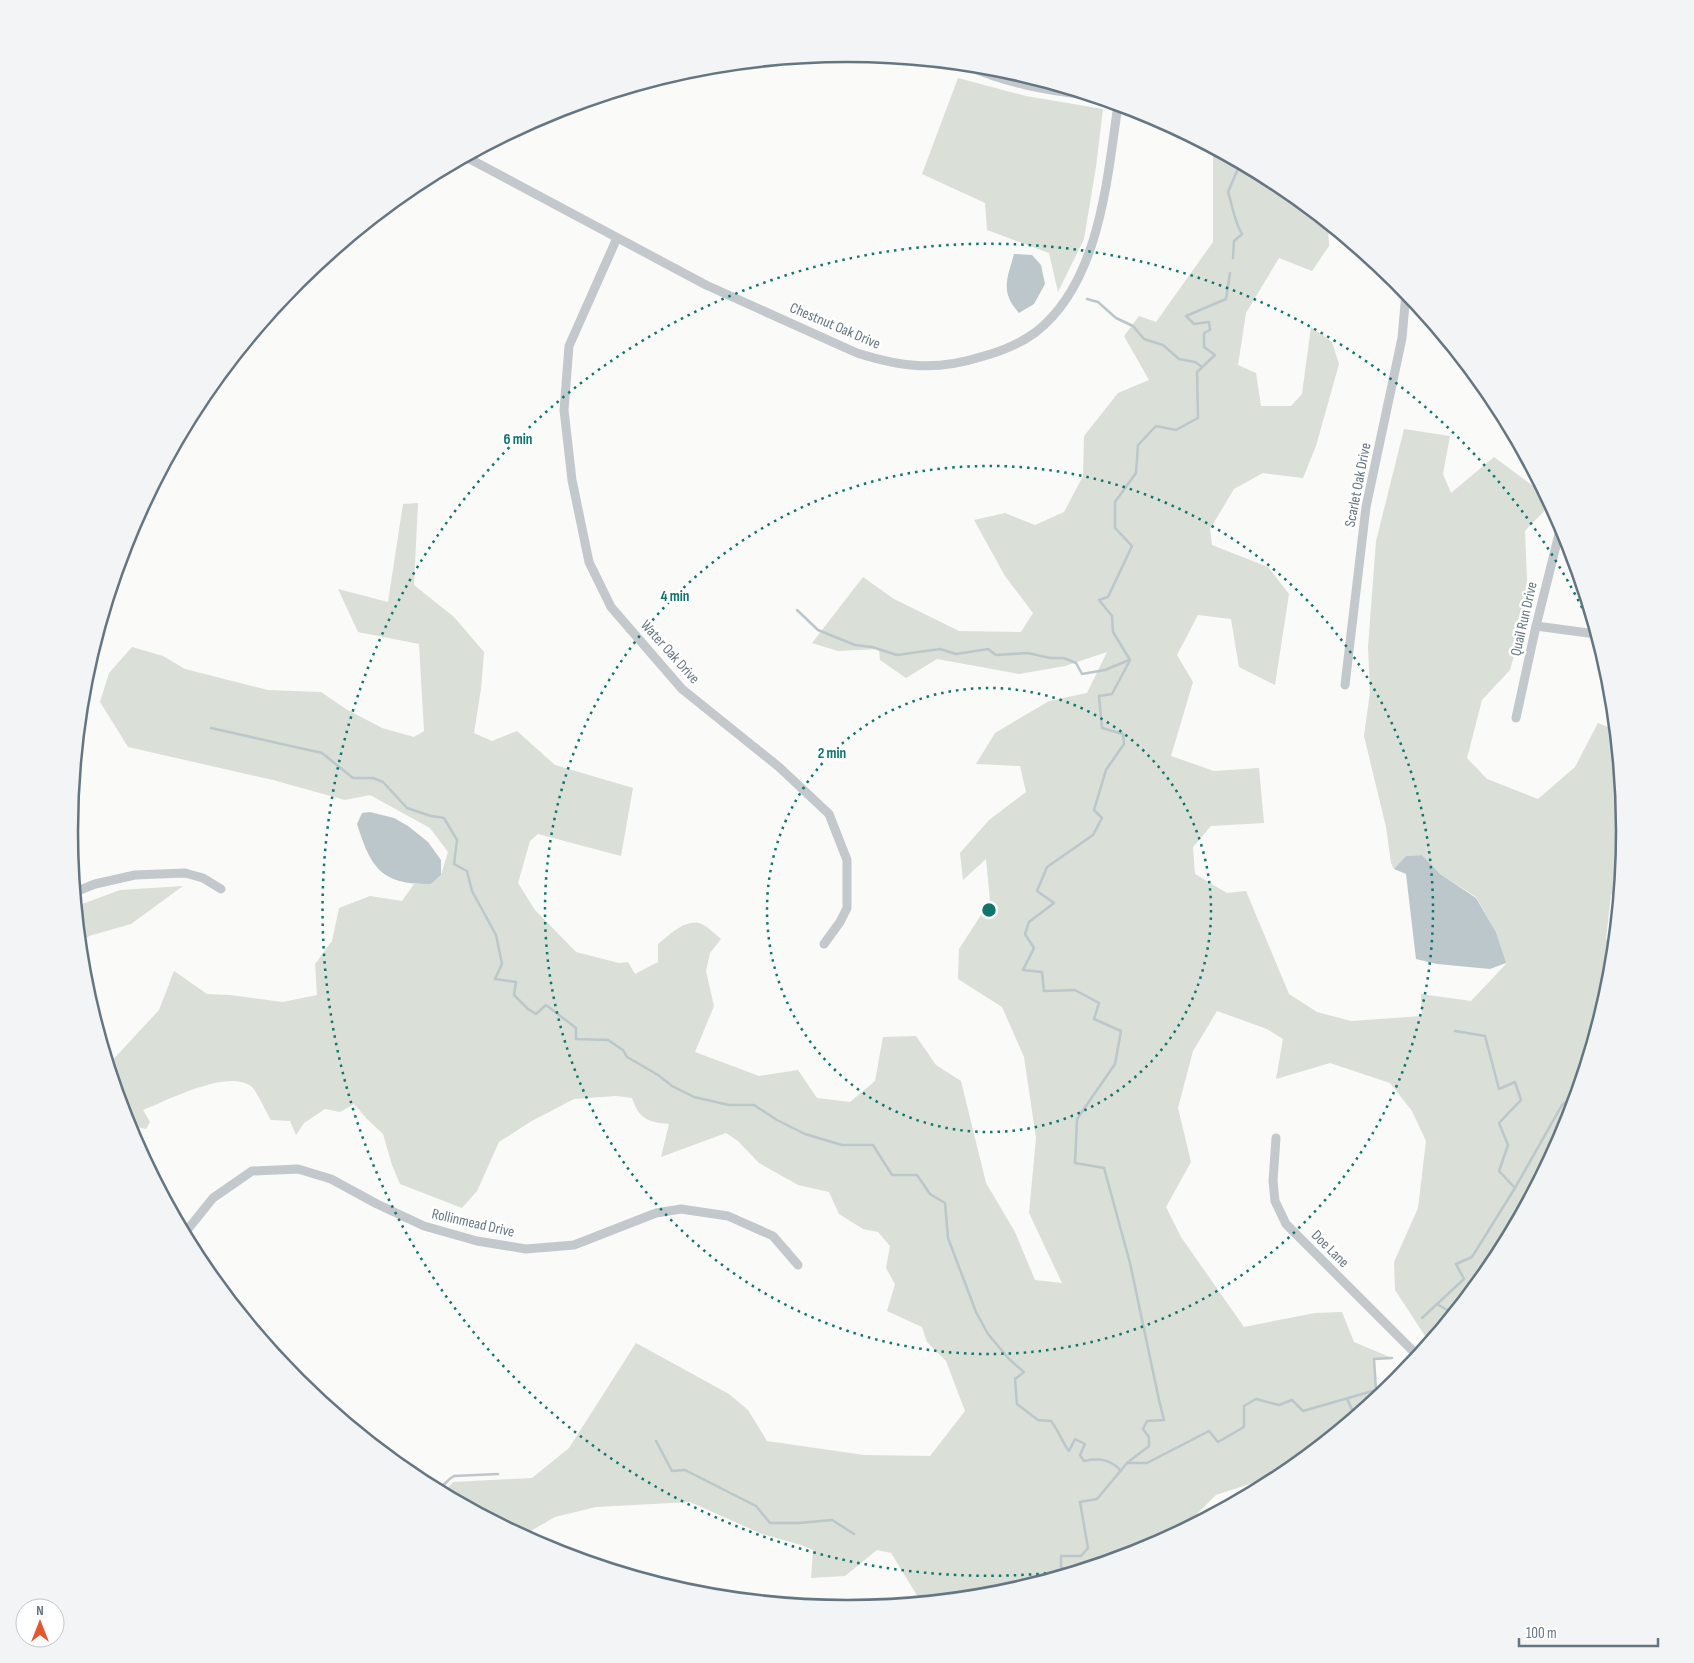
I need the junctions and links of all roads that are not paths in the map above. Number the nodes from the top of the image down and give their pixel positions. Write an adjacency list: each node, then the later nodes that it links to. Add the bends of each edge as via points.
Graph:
1 (1007, 79): 2 (street)
2 (1051, 90)
3 (1117, 112): 5 (street, Chestnut Oak Drive, via 1100,215 1075,286 1057,311 1035,332 1004,350 961,363 915,366 858,353 706,285)
4 (472, 160): 5 (street, Chestnut Oak Drive)
5 (618, 238): 14 (street, Water Oak Drive, via 569,346 564,410 572,480 589,562 611,607 682,688 779,767 829,814 847,860 847,908)
6 (1405, 303): 10 (street, Scarlet Oak Drive, via 1402,338 1366,508)
7 (1558, 539): 8 (street, Quail Run Drive)
8 (1536, 626): 9 (street); 11 (street, Quail Run Drive)
9 (1590, 633)
10 (1345, 685)
11 (1516, 718)
12 (220, 889): 13 (street, via 185,872 135,875)
13 (81, 890)
14 (824, 944)
15 (1276, 1138): 18 (street, Doe Lane, via 1275,1201 1286,1224)
16 (189, 1228): 17 (street, Rollinmead Drive, via 214,1198 252,1171 298,1169 331,1179 424,1226 477,1241 526,1249 574,1245 656,1213 681,1209 728,1216 773,1236)
17 (798, 1265)
18 (1413, 1351)

